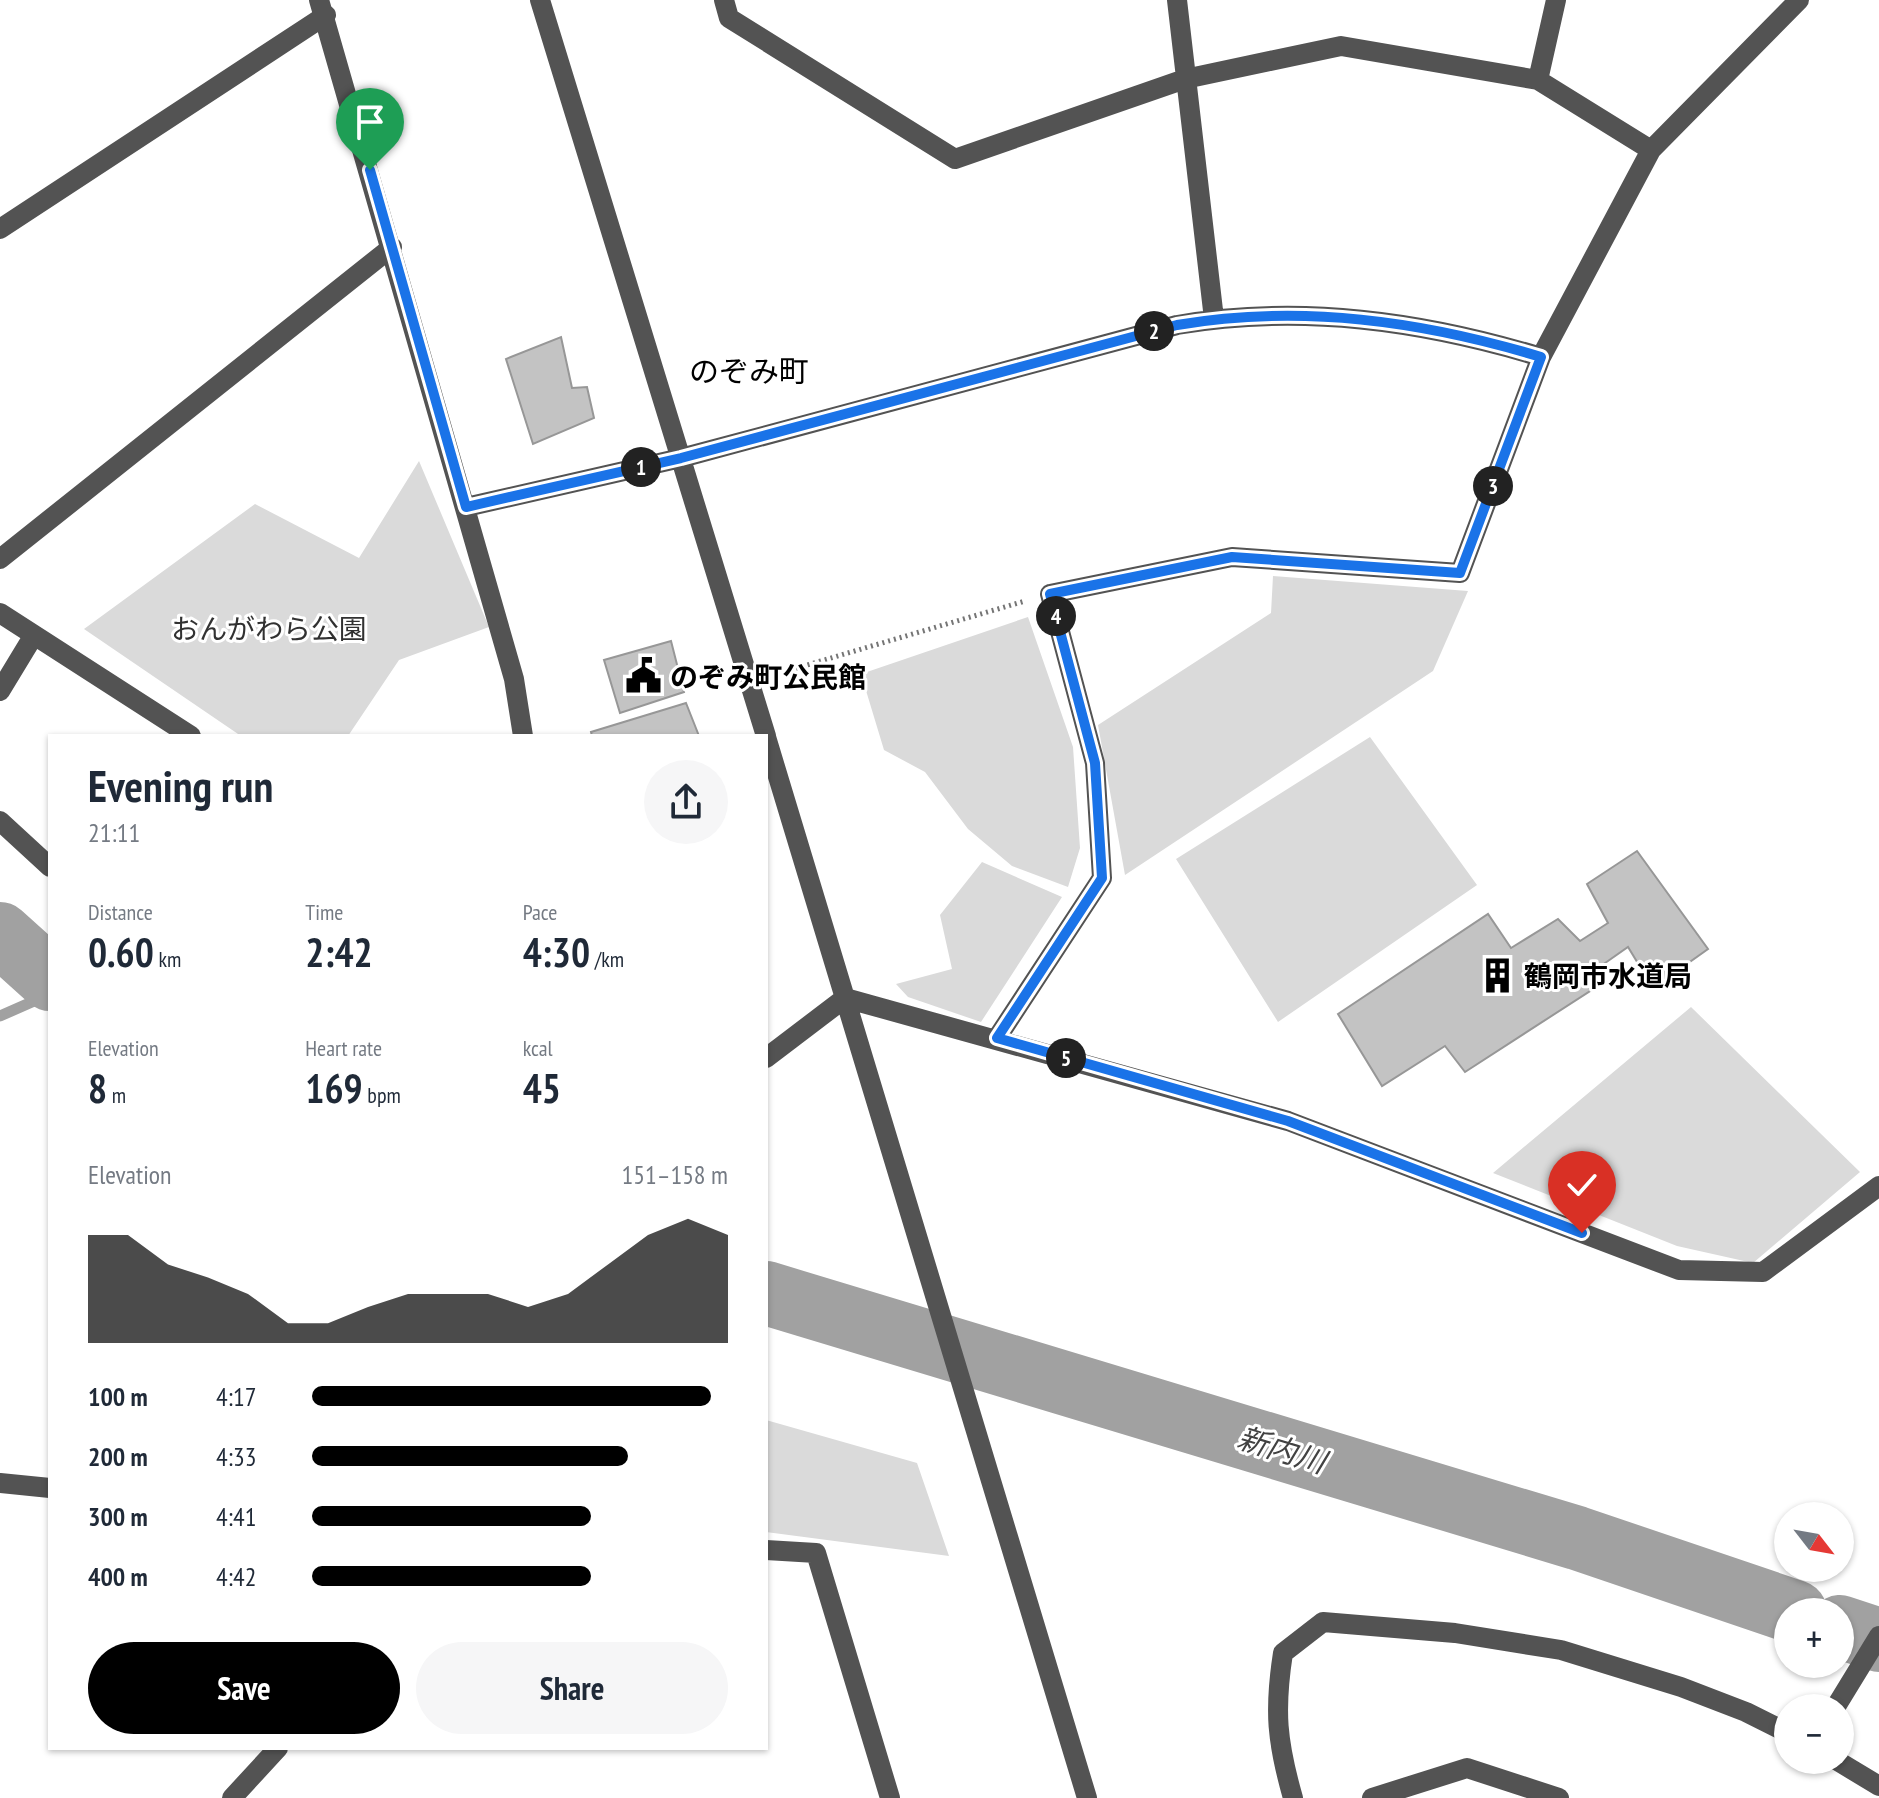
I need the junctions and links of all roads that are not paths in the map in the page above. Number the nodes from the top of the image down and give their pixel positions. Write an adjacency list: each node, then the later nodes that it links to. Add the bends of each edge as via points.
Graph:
1 (540, 0): 14 (street)
2 (724, 0): 7 (street, via 729,18 955,159)
3 (1177, 0): 7 (street)
4 (1556, 0): 8 (street)
5 (1799, 0): 9 (street)
6 (322, 7): 10 (street); 11 (street)
7 (1185, 79): 8 (street, via 1341,46); 12 (street)
8 (1538, 80): 9 (street)
9 (1651, 150): 13 (street)
10 (0, 229)
11 (392, 247): 15 (street); 16 (street)
12 (1214, 319): 13 (street, via 1366,318 1481,339); 14 (street)
13 (1541, 357): 27 (street, via 1460,573 1232,557 1050,594 1095,763 1102,878)
14 (681, 458): 15 (street); 22 (street)
15 (466, 507): 21 (street, via 514,679)
16 (0, 559)
17 (0, 613): 18 (street)
18 (34, 635): 19 (street); 20 (street)
19 (0, 691)
20 (188, 734)
21 (523, 734)
22 (765, 734)
23 (768, 743): 26 (street)
24 (0, 821): 25 (street)
25 (48, 865)
26 (845, 998): 27 (street); 28 (street); 41 (street)
27 (997, 1038): 29 (street, via 1288,1121 1679,1270 1763,1272)
28 (768, 1056)
29 (1879, 1186)
30 (0, 1483): 31 (street)
31 (48, 1488)
32 (768, 1550): 40 (street, via 816,1553)
33 (1879, 1636): 34 (street)
34 (1844, 1694)
35 (1774, 1726): 42 (street, via 1681,1687 1561,1650 1455,1633 1323,1622 1283,1653 1276,1699 1279,1748)
36 (276, 1750): 39 (street)
37 (1854, 1771): 38 (street)
38 (1879, 1786)
39 (232, 1798)
40 (890, 1798)
41 (1087, 1798)
42 (1293, 1798)
43 (1372, 1798): 44 (street, via 1467,1768)
44 (1559, 1798)

